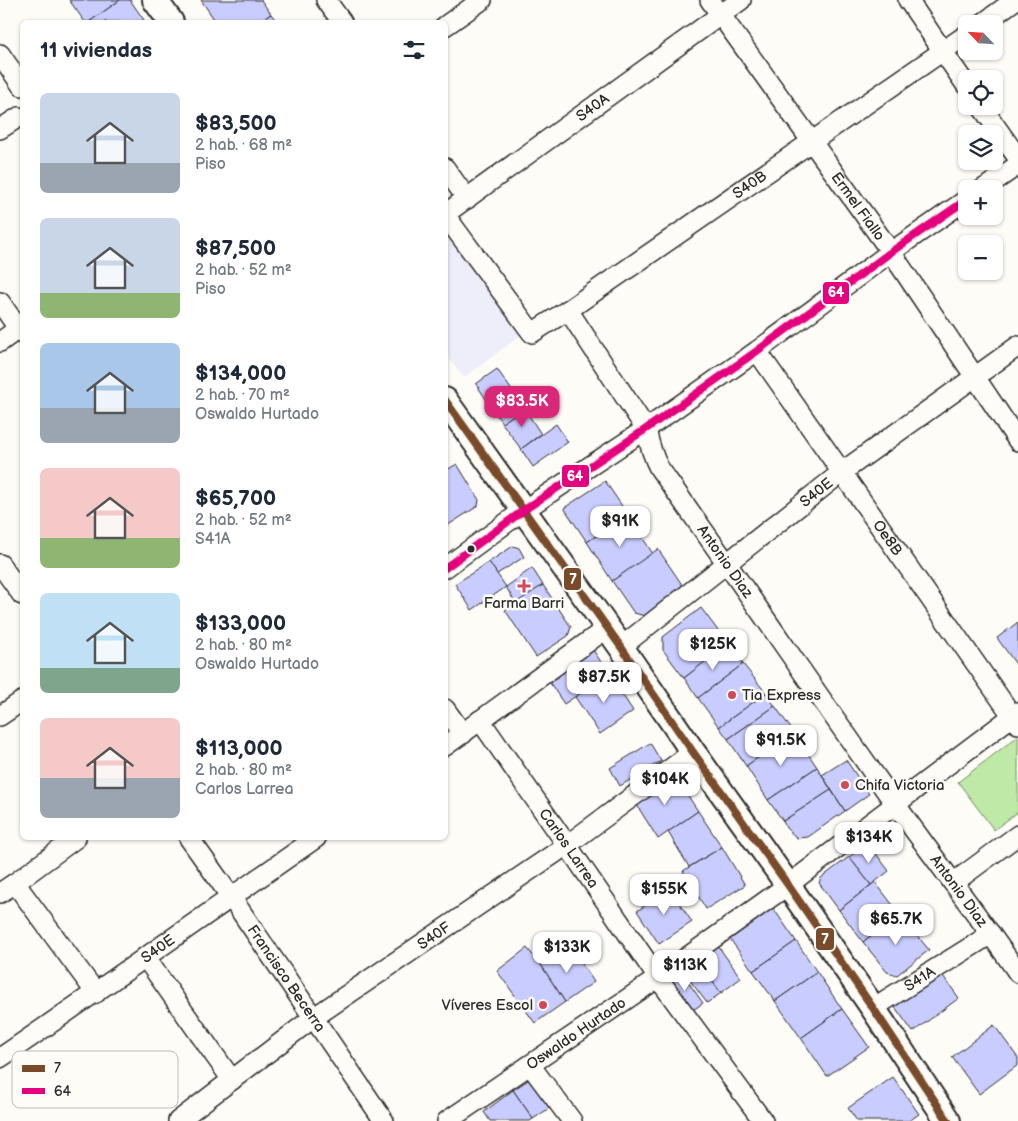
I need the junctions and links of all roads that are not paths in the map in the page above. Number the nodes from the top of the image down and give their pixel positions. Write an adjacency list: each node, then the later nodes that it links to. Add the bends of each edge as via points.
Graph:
1 (326, 0): 8 (street)
2 (482, 0): 9 (street)
3 (741, 0): 6 (street, S40A)
4 (908, 0): 11 (street)
5 (1015, 0): 7 (street)
6 (716, 7): 18 (street, Ermel Fiallo); 23 (street, S40A)
7 (994, 15)
8 (341, 20)
9 (448, 24)
10 (958, 41): 11 (street, S40B)
11 (943, 52): 13 (street); 18 (street, S40B)
12 (0, 54): 14 (street)
13 (958, 74)
14 (20, 83)
15 (987, 115): 19 (street)
16 (19, 116): 17 (street)
17 (0, 129)
18 (812, 141): 27 (street, Ermel Fiallo); 29 (street, S40B)
19 (1018, 158)
20 (1018, 165): 22 (street)
21 (448, 172): 23 (street)
22 (996, 180)
23 (467, 199): 25 (street, S40A)
24 (958, 205): 27 (street)
25 (448, 212)
26 (448, 218): 29 (street, S40B, via 532,334)
27 (890, 252): 34 (street); 35 (street, Ermel Fiallo)
28 (0, 302): 30 (street)
29 (568, 310): 37 (street, Antonio Diaz)
30 (20, 329)
31 (20, 331): 32 (street)
32 (0, 342)
33 (1018, 346): 35 (street, S40E)
34 (757, 351): 37 (street); 39 (street, Oe8B)
35 (975, 377): 38 (street, Ermel Fiallo); 39 (street, S40E)
36 (448, 404): 40 (street)
37 (646, 429): 40 (street); 41 (street, Antonio Diaz, via 650,449 659,468)
38 (1018, 441)
39 (842, 472): 41 (street, S40E); 50 (street, Oe8B)
40 (524, 510): 43 (street); 45 (street)
41 (728, 563): 46 (street, S40E); 55 (street, Antonio Diaz)
42 (0, 564): 44 (street)
43 (448, 566)
44 (20, 592)
45 (607, 628): 46 (street); 51 (street)
46 (621, 647): 54 (street)
47 (20, 702): 49 (street)
48 (448, 713): 52 (street)
49 (0, 716)
50 (1016, 717): 55 (street, Oswaldo Hurtado)
51 (480, 720): 52 (street); 60 (street, Carlos Larrea)
52 (463, 734): 53 (street)
53 (448, 744)
54 (693, 752): 60 (street, S40F); 62 (street)
55 (896, 805): 61 (street, Antonio Diaz); 62 (street, Oswaldo Hurtado)
56 (1018, 836): 61 (street)
57 (73, 840): 63 (street)
58 (190, 840): 64 (street, Francisco Becerra)
59 (313, 840): 64 (street, S40E)
60 (567, 845): 68 (street, Carlos Larrea); 71 (street, S40F)
61 (952, 883): 65 (street, Antonio Diaz)
62 (788, 885): 68 (street, Oswaldo Hurtado); 70 (street)
63 (8, 888): 69 (street)
64 (231, 897): 66 (street, S40E); 71 (street, Francisco Becerra)
65 (991, 934): 67 (street, Antonio Diaz); 70 (street, S41A)
66 (145, 957): 69 (street, S40E); 74 (street)
67 (1018, 973)
68 (658, 978): 73 (street, Oswaldo Hurtado); 80 (street, Carlos Larrea)
69 (96, 993): 72 (street, S40E)
70 (873, 1008): 75 (street)
71 (313, 1018): 74 (street, S40F); 77 (street, Francisco Becerra)
72 (0, 1058)
73 (530, 1065): 78 (street, Oswaldo Hurtado); 79 (street)
74 (232, 1080): 76 (street, S40F)
75 (944, 1120)
76 (178, 1121)
77 (384, 1121)
78 (447, 1121)
79 (572, 1121)
80 (763, 1121)

